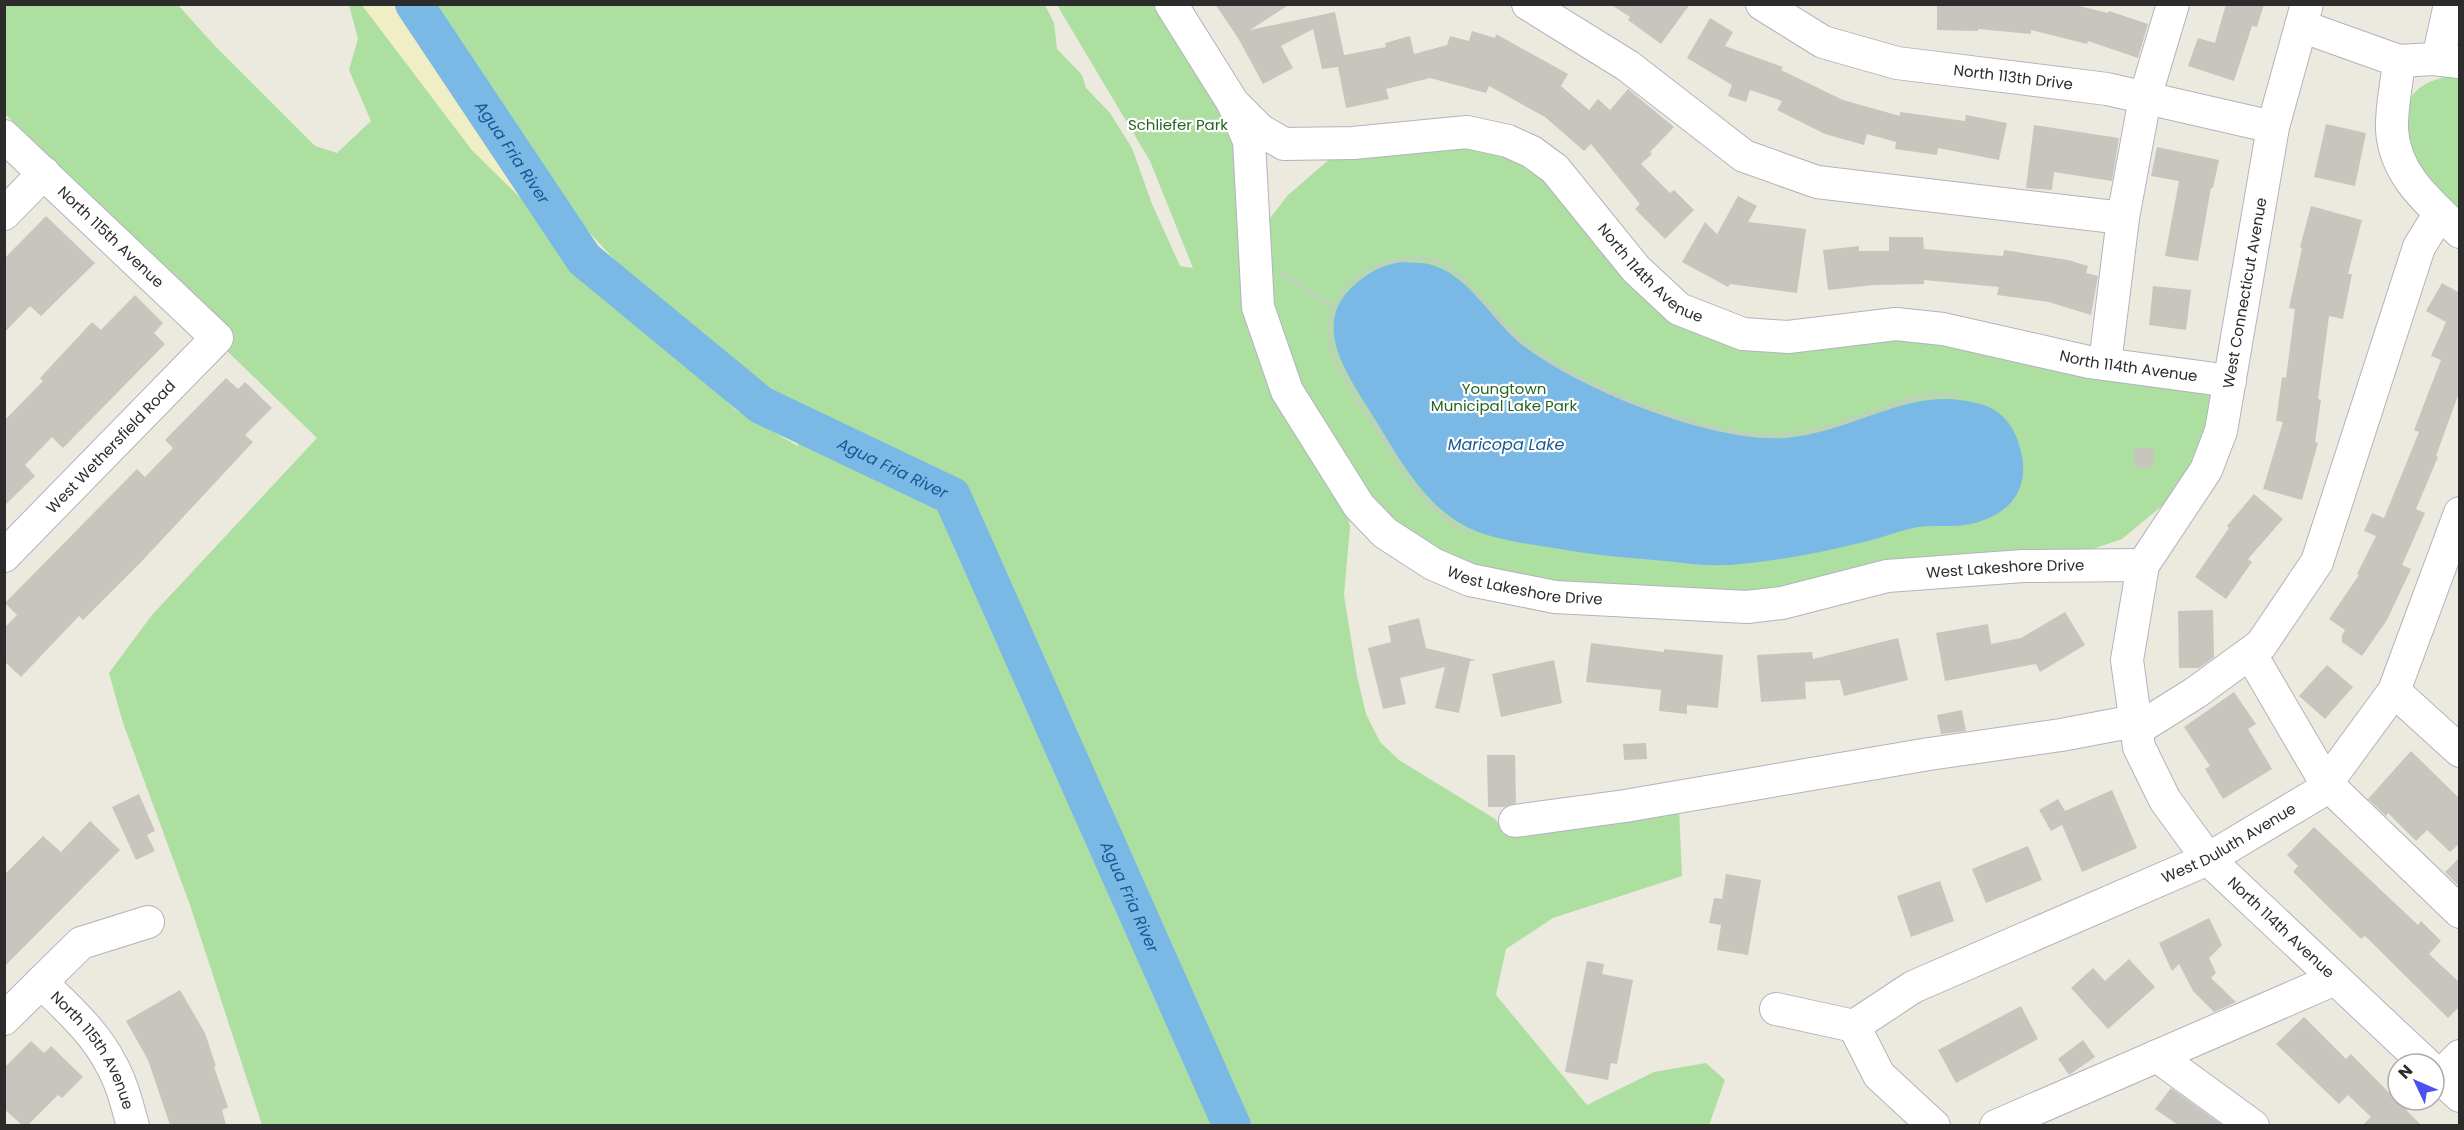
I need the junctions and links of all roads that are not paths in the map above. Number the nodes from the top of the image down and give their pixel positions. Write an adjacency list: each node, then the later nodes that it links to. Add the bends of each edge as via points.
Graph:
1 (1171, 4): 10 (street, North 114th Avenue)
2 (1528, 4): 15 (street, via 1628,66 1744,156 1777,169 1817,182)
3 (1762, 4): 9 (street, North 113th Drive, via 1823,42 1897,63 2107,89)
4 (2173, 4): 9 (street)
5 (2450, 4): 7 (street)
6 (2304, 15): 8 (street); 11 (street, West Connecticut Avenue)
7 (2449, 60): 8 (street)
8 (2399, 61): 16 (street, via 2392,130 2402,170)
9 (2145, 98): 11 (street, North 113th Drive); 15 (street)
10 (1233, 103): 18 (street, North 114th Avenue, via 1260,130 1284,144 1353,143 1467,132 1524,148 1555,169 1636,269 1679,309 1743,334 1788,337 1896,324 1932,327); 22 (street, West Lakeshore Drive, via 1249,141 1258,307 1287,391 1359,506 1385,533 1433,564 1470,580 1555,597 1747,607 1782,603 1887,576 2023,566)
11 (2273, 127): 19 (street, West Connecticut Avenue)
12 (4, 136): 13 (street, North 115th Avenue)
13 (44, 173): 14 (street); 17 (street, North 115th Avenue)
14 (4, 214)
15 (2122, 218): 18 (street)
16 (2450, 223): 23 (street, via 2419,247 2316,562 2260,645)
17 (217, 338): 21 (street, West Wethersfield Road)
18 (2104, 364): 19 (street, North 114th Avenue)
19 (2230, 381): 22 (street, West Connecticut Avenue, via 2221,431 2206,470)
20 (2460, 513): 24 (street, West Duluth Avenue)
21 (4, 556)
22 (2143, 565): 25 (street, North 114th Avenue, via 2127,660)
23 (2250, 653): 25 (street, via 2195,693); 27 (street)
24 (2394, 692): 26 (street); 27 (street, West Duluth Avenue)
25 (2136, 725): 28 (street); 29 (street, North 114th Avenue, via 2139,747 2165,800)
26 (2460, 751)
27 (2326, 783): 29 (street, West Duluth Avenue, via 2320,792); 30 (street)
28 (1515, 820)
29 (2208, 859): 32 (street, North 114th Avenue); 36 (street, West Duluth Avenue, via 1912,987)
30 (2460, 912)
31 (148, 922): 33 (street, via 81,943)
32 (2335, 979): 37 (street, North 114th Avenue); 38 (street)
33 (41, 982): 35 (street); 39 (street, North 115th Avenue, via 85,1027 111,1063)
34 (1776, 1009): 36 (street)
35 (4, 1019)
36 (1854, 1026): 40 (street, via 1879,1075)
37 (2420, 1052)
38 (2157, 1056): 41 (street); 42 (street)
39 (133, 1125)
40 (1934, 1125)
41 (1996, 1125)
42 (2253, 1125)

